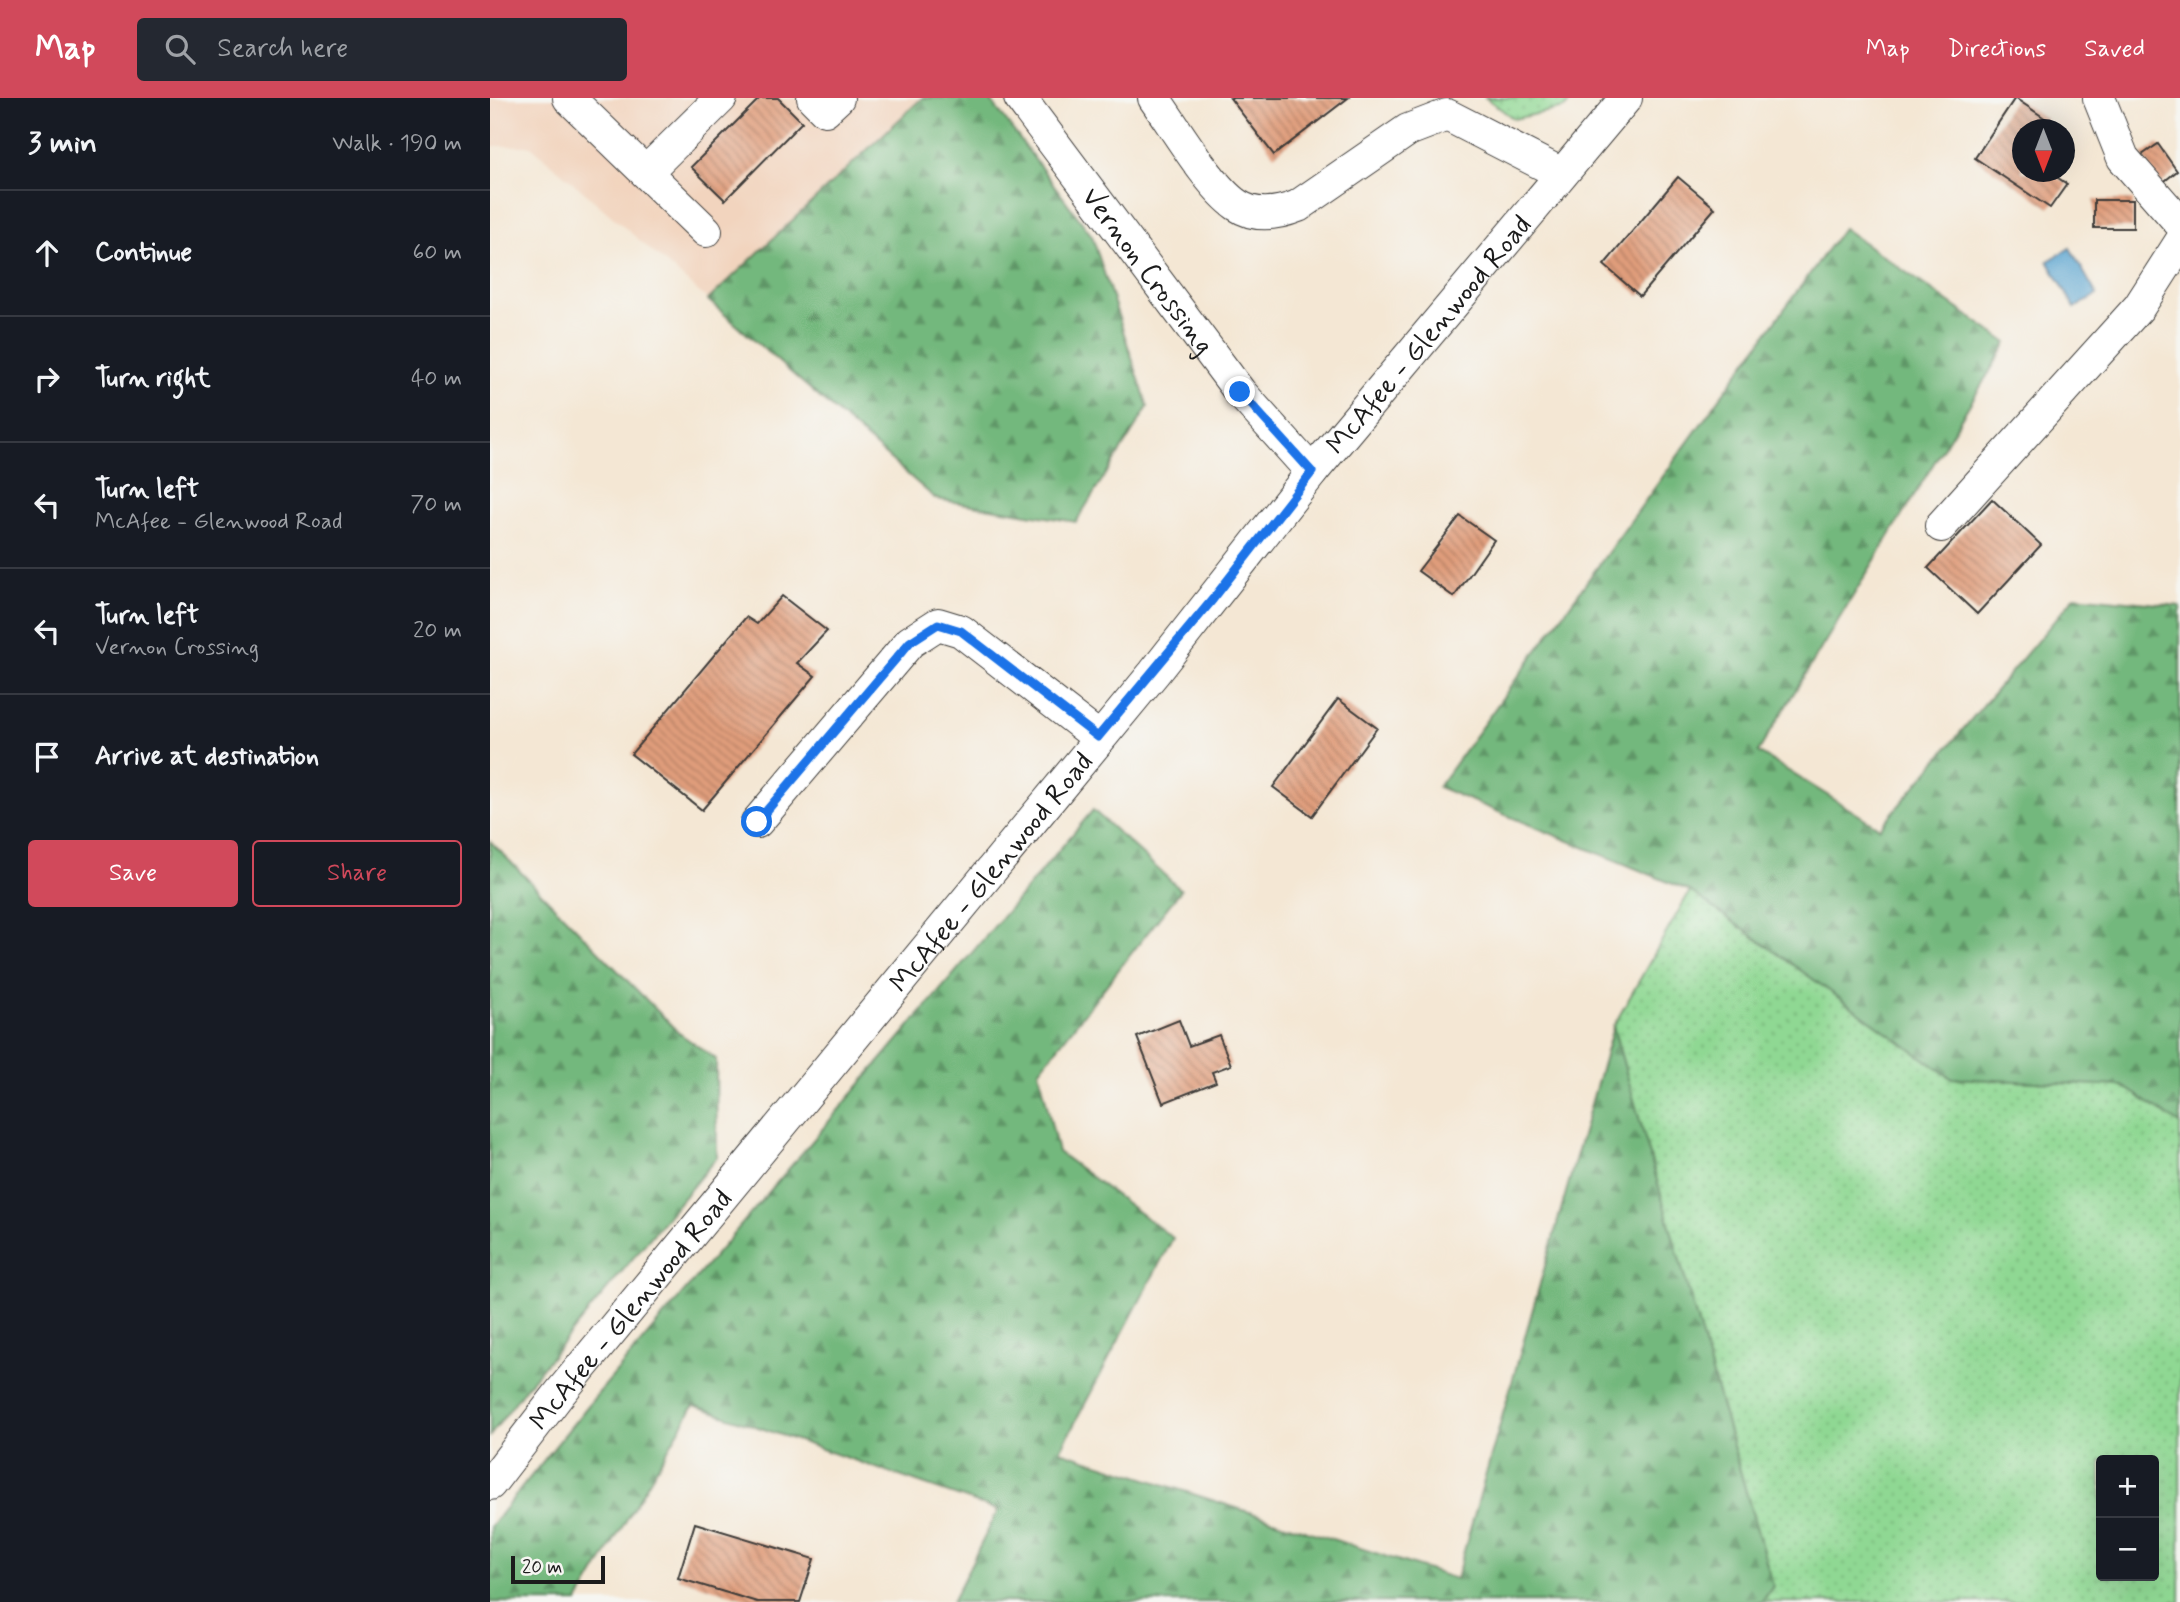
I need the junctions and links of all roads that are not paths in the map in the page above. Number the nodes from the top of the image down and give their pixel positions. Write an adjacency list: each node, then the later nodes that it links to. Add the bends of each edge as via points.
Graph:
1 (569, 98): 10 (street)
2 (721, 98): 10 (street)
3 (813, 98): 4 (street, via 825,110)
4 (838, 98)
5 (1020, 98): 15 (street, Vernon Crossing, via 1240,392)
6 (1154, 98): 9 (street, via 1220,189 1237,205 1279,214 1298,206)
7 (1626, 98): 11 (street, McAfee - Glenwood Road)
8 (2099, 98): 12 (street, via 2123,158)
9 (1444, 106): 11 (street)
10 (646, 172): 13 (street)
11 (1560, 173): 15 (street, McAfee - Glenwood Road)
12 (2180, 223)
13 (706, 231)
14 (2180, 243): 16 (street, via 2139,307)
15 (1312, 472): 17 (street, McAfee - Glenwood Road)
16 (1941, 526)
17 (1098, 737): 18 (street, via 961,631 938,624 910,642); 19 (street, McAfee - Glenwood Road)
18 (757, 822)
19 (490, 1484)

